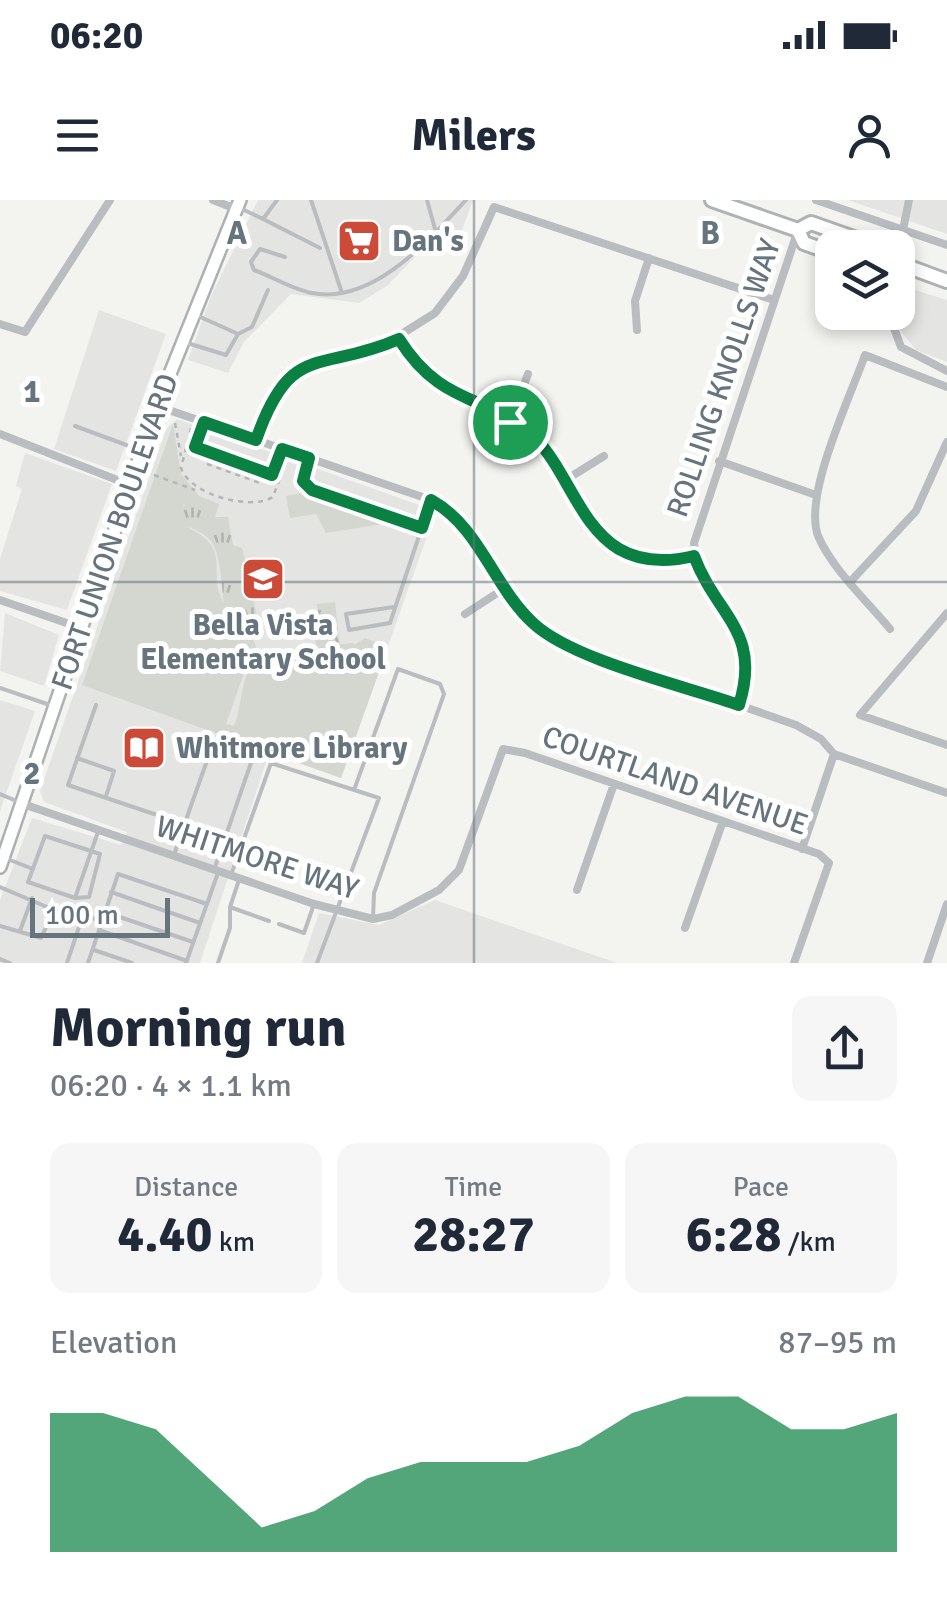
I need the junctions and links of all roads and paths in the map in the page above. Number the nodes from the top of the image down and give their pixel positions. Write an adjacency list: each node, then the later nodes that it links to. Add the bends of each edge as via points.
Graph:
1 (110, 200): 28 (street, via 25,332)
2 (212, 200): 10 (street)
3 (277, 200): 11 (lane)
4 (311, 200): 25 (lane)
5 (426, 200): 12 (lane)
6 (466, 200): 12 (lane)
7 (712, 200): 13 (main road)
8 (816, 200): 15 (street)
9 (909, 200): 15 (street)
10 (238, 205): 11 (lane); 27 (main road, FORT UNION BOULEVARD)
11 (262, 220): 19 (lane)
12 (436, 230): 25 (lane, via 389,275)
13 (798, 230): 14 (main road, via 811,223); 18 (main road); 26 (street, ROLLING KNOLLS WAY)
14 (831, 230)
15 (903, 230)
16 (915, 234): 17 (street)
17 (947, 244)
18 (815, 247)
19 (320, 248)
20 (285, 258): 25 (lane, via 260,249 251,262 254,270 300,290)
21 (650, 258): 26 (street); 29 (street, via 635,300); 32 (street, via 494,206 450,298)
22 (915, 270): 23 (main road)
23 (947, 282)
24 (268, 290): 31 (lane, via 252,326)
25 (342, 292)
26 (774, 300): 51 (street, ROLLING KNOLLS WAY)
27 (192, 313): 31 (lane); 33 (main road, FORT UNION BOULEVARD)
28 (0, 324)
29 (637, 330)
30 (895, 330): 34 (street, via 901,347)
31 (238, 334): 33 (lane, via 226,355)
32 (399, 339): 40 (street, via 438,386); 44 (street, via 292,373 272,396)
33 (180, 341): 37 (main road, FORT UNION BOULEVARD)
34 (947, 372)
35 (528, 374): 40 (street)
36 (947, 388): 59 (street, via 865,355)
37 (157, 406): 39 (street); 47 (main road, FORT UNION BOULEVARD)
38 (175, 422): 50 (path)
39 (204, 422): 44 (street); 46 (lane, via 195,447 272,475)
40 (510, 422): 55 (street, via 534,437)
41 (75, 426): 47 (lane)
42 (192, 428): 50 (path)
43 (0, 434): 57 (street)
44 (256, 440): 46 (street)
45 (947, 442): 63 (street, via 916,511)
46 (282, 449): 49 (street)
47 (142, 451): 57 (main road, FORT UNION BOULEVARD)
48 (604, 456): 55 (street)
49 (309, 458): 60 (street); 61 (lane, via 303,481 312,490)
50 (181, 459): 53 (path, via 188,481 251,505 274,497)
51 (718, 462): 59 (street); 62 (street, ROLLING KNOLLS WAY)
52 (207, 464): 56 (path)
53 (284, 465)
54 (154, 475): 58 (path)
55 (564, 481): 62 (street, via 618,548 650,560)
56 (260, 483)
57 (130, 485): 69 (main road, FORT UNION BOULEVARD)
58 (195, 490)
59 (816, 495): 63 (street, via 820,541)
60 (431, 500): 61 (lane); 64 (street, via 468,531)
61 (422, 528): 66 (lane)
62 (694, 556): 73 (street, ROLLING KNOLLS WAY, via 740,632 746,665)
63 (851, 581): 70 (street)
64 (505, 588): 68 (street); 73 (street, via 529,620 561,643)
65 (0, 600): 69 (street)
66 (394, 607): 66 (lane, via 346,614 348,630 390,623)
67 (947, 613): 75 (street, via 860,715)
68 (466, 614)
69 (81, 628): 74 (main road, FORT UNION BOULEVARD)
70 (890, 629)
71 (0, 688): 74 (lane)
72 (96, 705): 78 (lane)
73 (739, 705): 77 (street, via 810,730)
74 (55, 707): 84 (main road, FORT UNION BOULEVARD)
75 (947, 745)
76 (503, 749): 79 (street, COURTLAND AVENUE); 107 (street, WHITMORE WAY, via 460,870 439,890)
77 (834, 754): 81 (street); 89 (street)
78 (77, 758): 83 (lane, via 114,771); 83 (lane, via 68,785)
79 (614, 784): 85 (street, COURTLAND AVENUE); 97 (street)
80 (354, 790): 95 (lane, via 271,763); 106 (lane, via 379,798); 107 (lane, via 398,669 440,684 444,694 374,893)
81 (947, 793)
82 (0, 794): 84 (lane)
83 (105, 798): 86 (lane)
84 (23, 804): 87 (street, WHITMORE WAY); 92 (main road, FORT UNION BOULEVARD)
85 (722, 821): 89 (street, COURTLAND AVENUE); 113 (street)
86 (184, 825): 88 (lane); 88 (lane, via 212,747 252,760); 91 (lane)
87 (99, 829): 90 (lane); 91 (street, WHITMORE WAY)
88 (225, 838): 94 (lane)
89 (802, 848): 126 (street, COURTLAND AVENUE, via 829,863)
90 (91, 852): 93 (lane, via 45,836); 100 (lane); 100 (lane, via 102,858 89,897)
91 (174, 855): 94 (street, WHITMORE WAY)
92 (2, 862): 93 (lane)
93 (33, 868): 100 (lane, via 28,882)
94 (217, 870): 95 (street, WHITMORE WAY); 101 (lane)
95 (236, 876): 102 (street, WHITMORE WAY); 104 (lane)
96 (0, 887): 99 (lane)
97 (577, 890)
98 (111, 892): 101 (lane, via 118,874); 105 (lane); 110 (lane)
99 (32, 898): 115 (lane); 115 (lane, via 53,906 54,914 41,938)
100 (76, 898)
101 (207, 904): 110 (lane)
102 (314, 904): 106 (street, WHITMORE WAY); 111 (lane, via 304,932)
103 (947, 904): 127 (street)
104 (230, 908): 108 (lane); 124 (lane)
105 (105, 912): 109 (lane); 116 (lane)
106 (338, 912): 107 (street, WHITMORE WAY); 125 (lane)
107 (373, 918)
108 (269, 920)
109 (102, 921): 114 (lane); 121 (lane, via 82,915)
110 (200, 923): 116 (lane)
111 (279, 924)
112 (0, 926): 115 (lane)
113 (686, 928)
114 (99, 930): 117 (lane); 119 (lane)
115 (20, 932)
116 (194, 942): 119 (lane)
117 (92, 949): 122 (lane); 123 (lane)
118 (0, 960): 120 (lane)
119 (186, 962)
120 (10, 963)
121 (66, 963)
122 (88, 963)
123 (132, 963)
124 (218, 963)
125 (318, 963)
126 (794, 963)
127 (927, 963)

